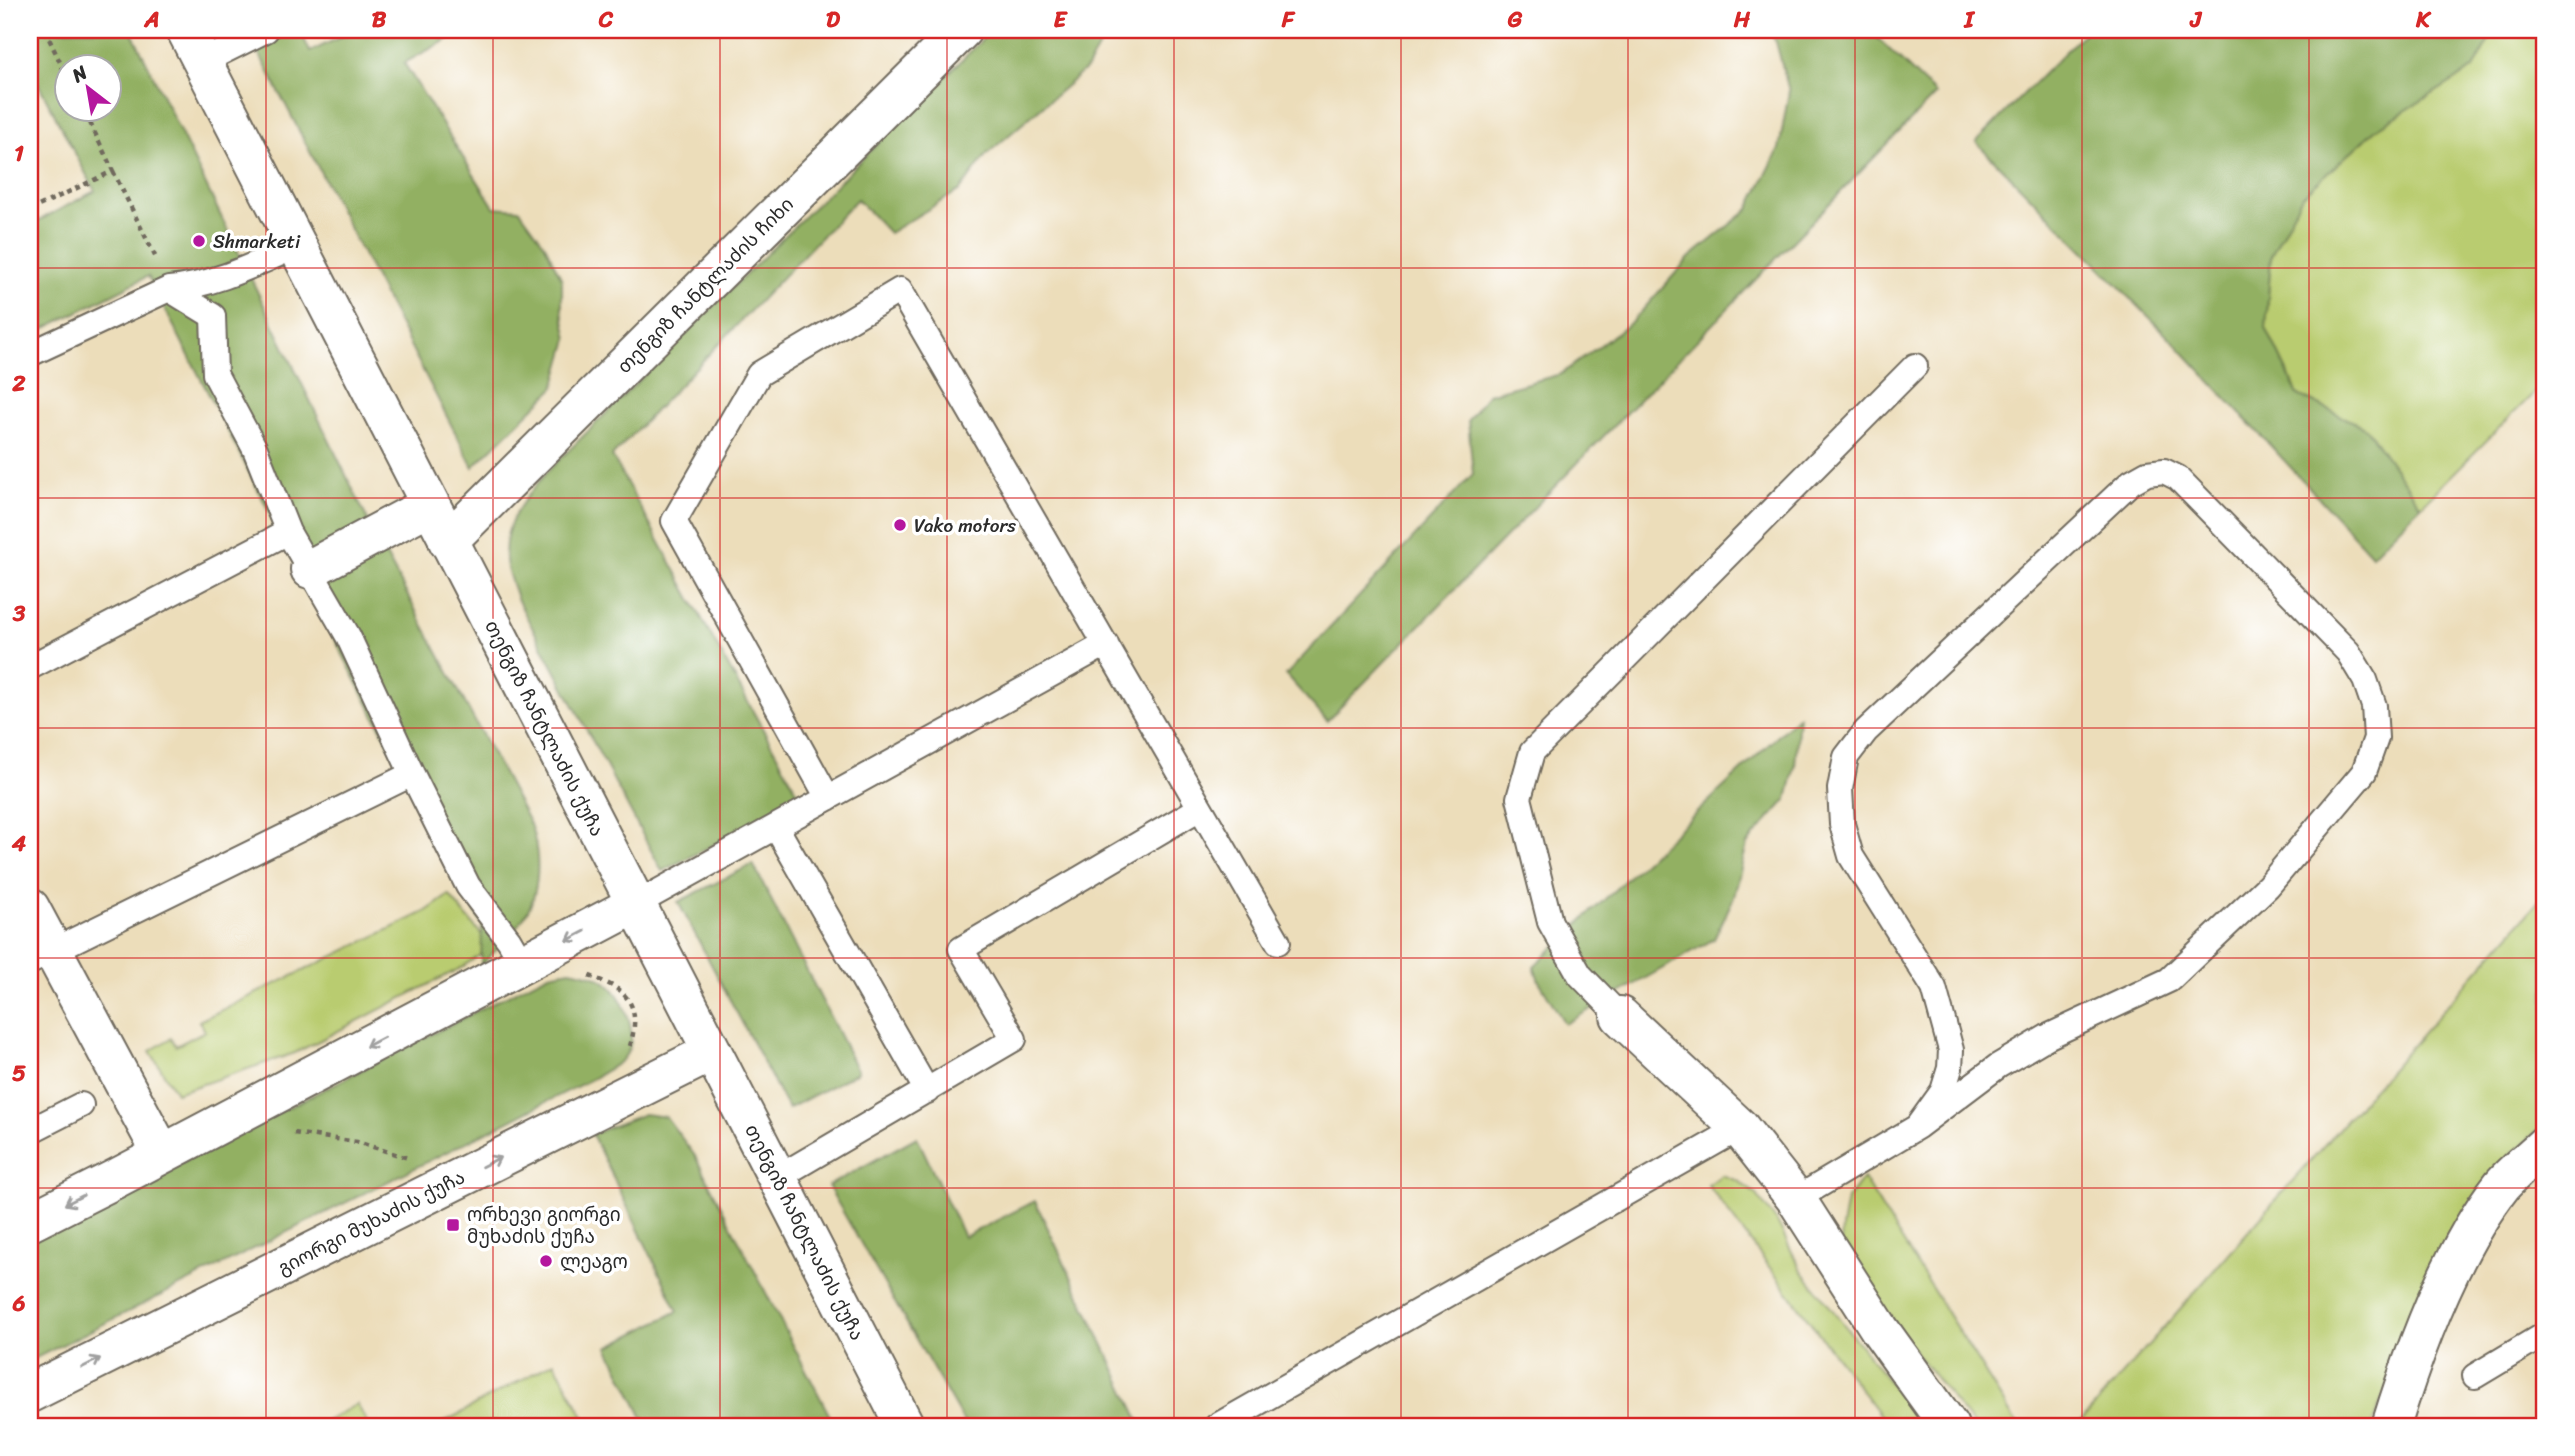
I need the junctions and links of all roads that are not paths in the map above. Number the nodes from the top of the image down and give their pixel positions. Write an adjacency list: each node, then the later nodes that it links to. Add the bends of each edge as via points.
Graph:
1 (266, 30): 3 (lane)
2 (962, 30): 10 (street, თენგიზ ჩანტლაძის ჩიხი)
3 (194, 46): 4 (street, თენგიზ ჩანტლაძის ქუჩა)
4 (297, 246): 5 (lane, via 216,280); 8 (street, თენგიზ ჩანტლაძის ქუჩა)
5 (169, 289): 6 (lane); 9 (lane, via 213,316 215,374 255,449)
6 (30, 354)
7 (1915, 366): 23 (lane, via 1532,752 1519,798 1550,922 1580,975)
8 (430, 506): 10 (street, თენგიზ ჩანტლაძის ქუჩა); 11 (street)
9 (288, 532): 11 (lane); 13 (lane)
10 (449, 541): 18 (street, თენგიზ ჩანტლაძის ქუჩა)
11 (310, 569): 14 (lane, via 348,636)
12 (1106, 645): 15 (lane); 15 (lane, via 900,290 759,374 674,522); 16 (lane)
13 (30, 667)
14 (412, 775): 21 (lane); 22 (lane, via 468,886)
15 (828, 798): 17 (lane)
16 (1200, 808): 20 (lane); 25 (lane, via 961,949 1014,1039)
17 (776, 827): 18 (lane); 25 (lane)
18 (636, 904): 22 (street, one-way to 22); 24 (street, თენგიზ ჩანტლაძის ქუჩა)
19 (30, 908): 21 (street)
20 (1278, 942)
21 (42, 956): 31 (street)
22 (523, 964): 31 (street, one-way to 31)
23 (1620, 1016): 28 (street)
24 (712, 1052): 32 (street, თენგიზ ჩანტლაძის ქუჩა); 37 (street, გიორგი მუხაძის ქუჩა, one-way to 24)
25 (927, 1091): 32 (lane)
26 (81, 1105): 29 (lane)
27 (1917, 1127): 27 (lane, via 1998,1066 2037,1043 2169,979 2268,886 2364,772 2376,738 2374,706 2348,652 2178,478 2164,471 2131,482 1866,732 1846,757 1840,789 1842,824 1852,856 1934,988 1951,1051 1943,1091); 33 (lane)
28 (1740, 1128): 33 (street); 39 (lane)
29 (30, 1130)
30 (2545, 1145): 41 (street, via 2503,1184 2471,1234 2447,1278)
31 (162, 1154): 34 (street, one-way to 34)
32 (776, 1178): 38 (street, თენგიზ ჩანტლაძის ქუჩა)
33 (1796, 1199): 40 (street, via 1880,1330)
34 (30, 1222)
35 (2545, 1334): 36 (lane)
36 (2475, 1376)
37 (30, 1393)
38 (905, 1426)
39 (1217, 1426)
40 (1950, 1426)
41 (2391, 1426)

